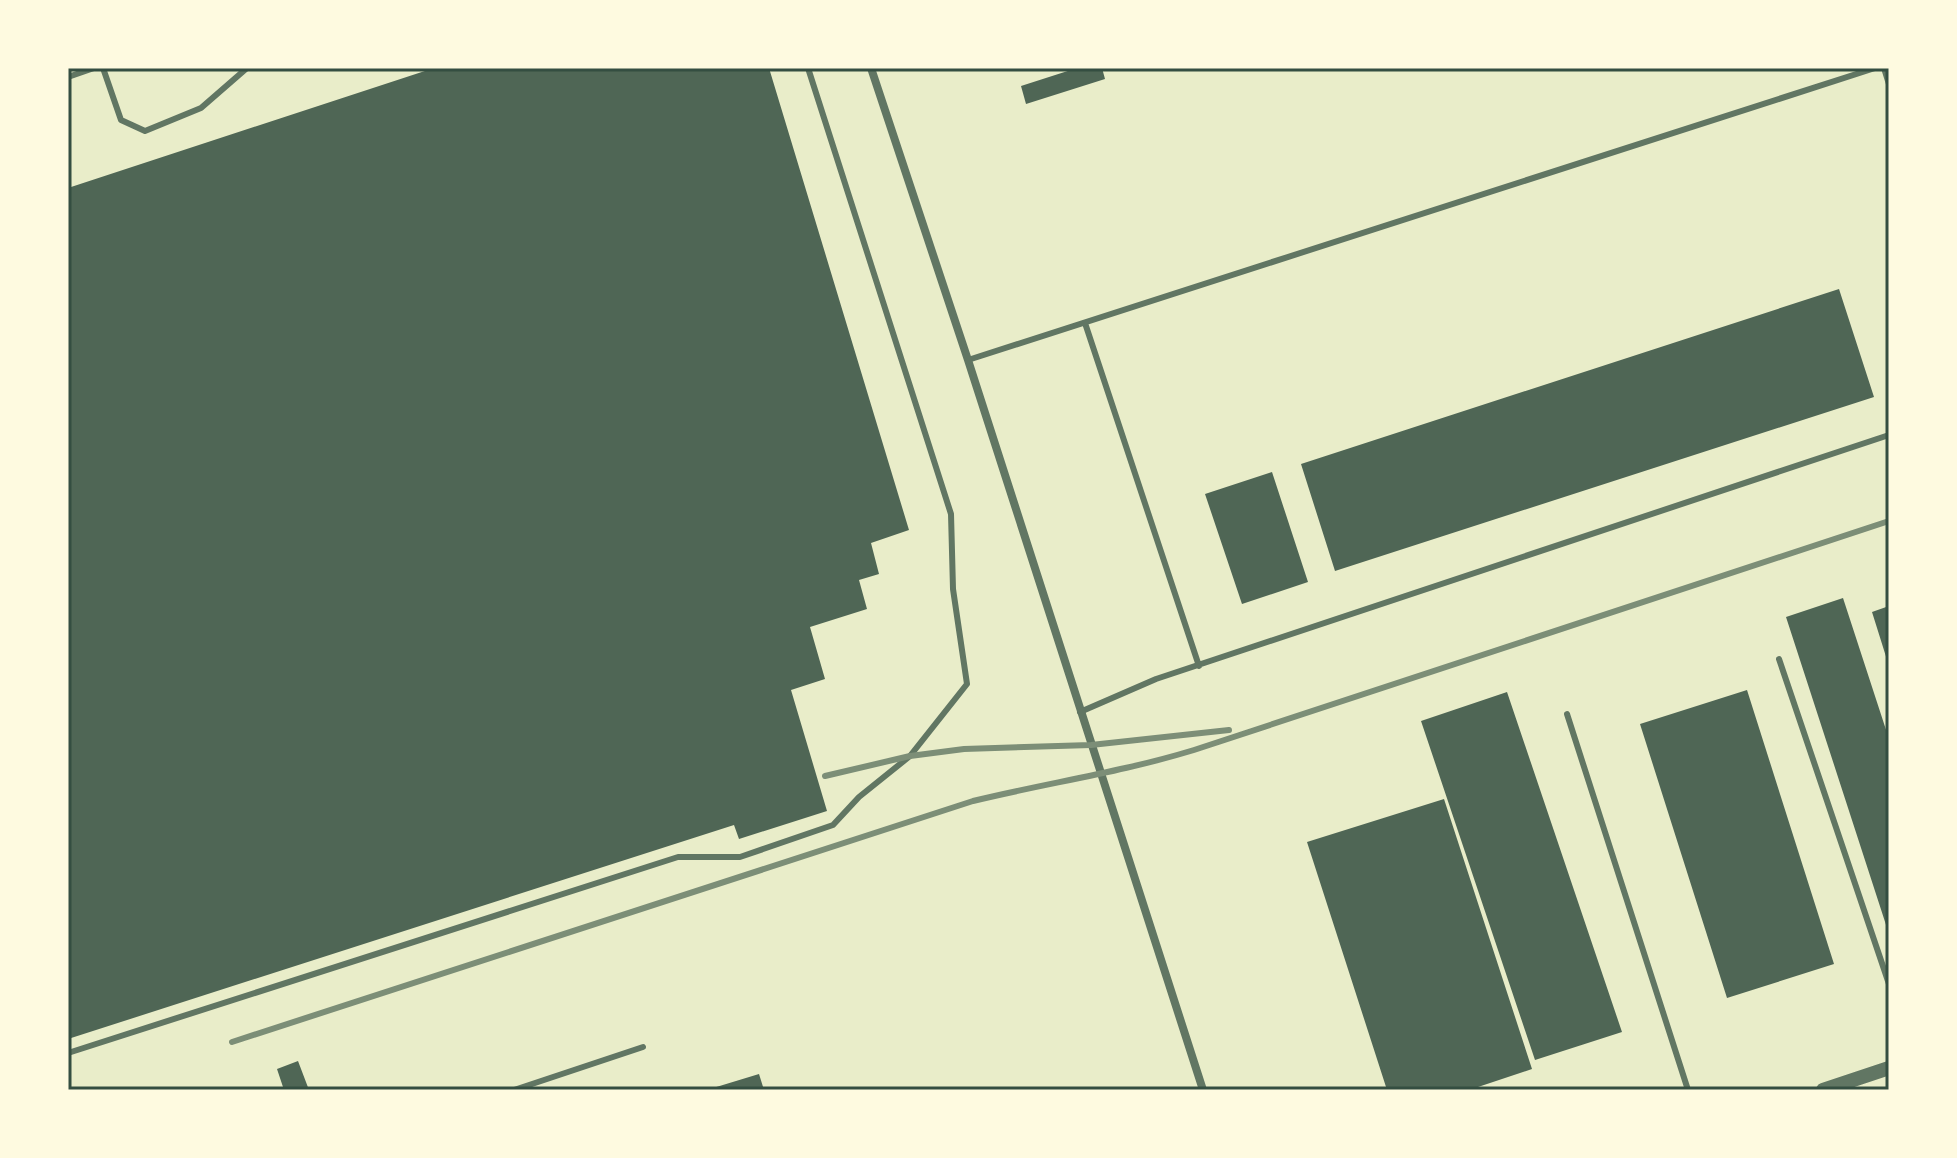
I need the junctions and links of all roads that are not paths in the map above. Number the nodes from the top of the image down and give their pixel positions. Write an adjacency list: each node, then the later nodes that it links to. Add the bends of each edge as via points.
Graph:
1 (94, 68): 8 (lane)
2 (103, 68): 3 (lane, via 121,120 145,131 201,108)
3 (247, 68)
4 (808, 68): 19 (lane, via 951,514 953,589 967,684 910,756 833,825 740,857 678,857)
5 (871, 68): 11 (street)
6 (1875, 68): 10 (lane)
7 (1884, 68): 9 (lane)
8 (68, 77)
9 (1889, 84)
10 (1085, 323): 11 (lane); 14 (lane)
11 (968, 360): 15 (street)
12 (1889, 435): 14 (lane)
13 (1779, 659): 17 (lane)
14 (1199, 666): 15 (lane)
15 (1080, 712): 22 (street)
16 (1567, 714): 23 (lane)
17 (1889, 984)
18 (643, 1047): 21 (lane)
19 (68, 1053)
20 (1889, 1068): 24 (street)
21 (514, 1090)
22 (1203, 1090)
23 (1688, 1090)
24 (1823, 1090)

